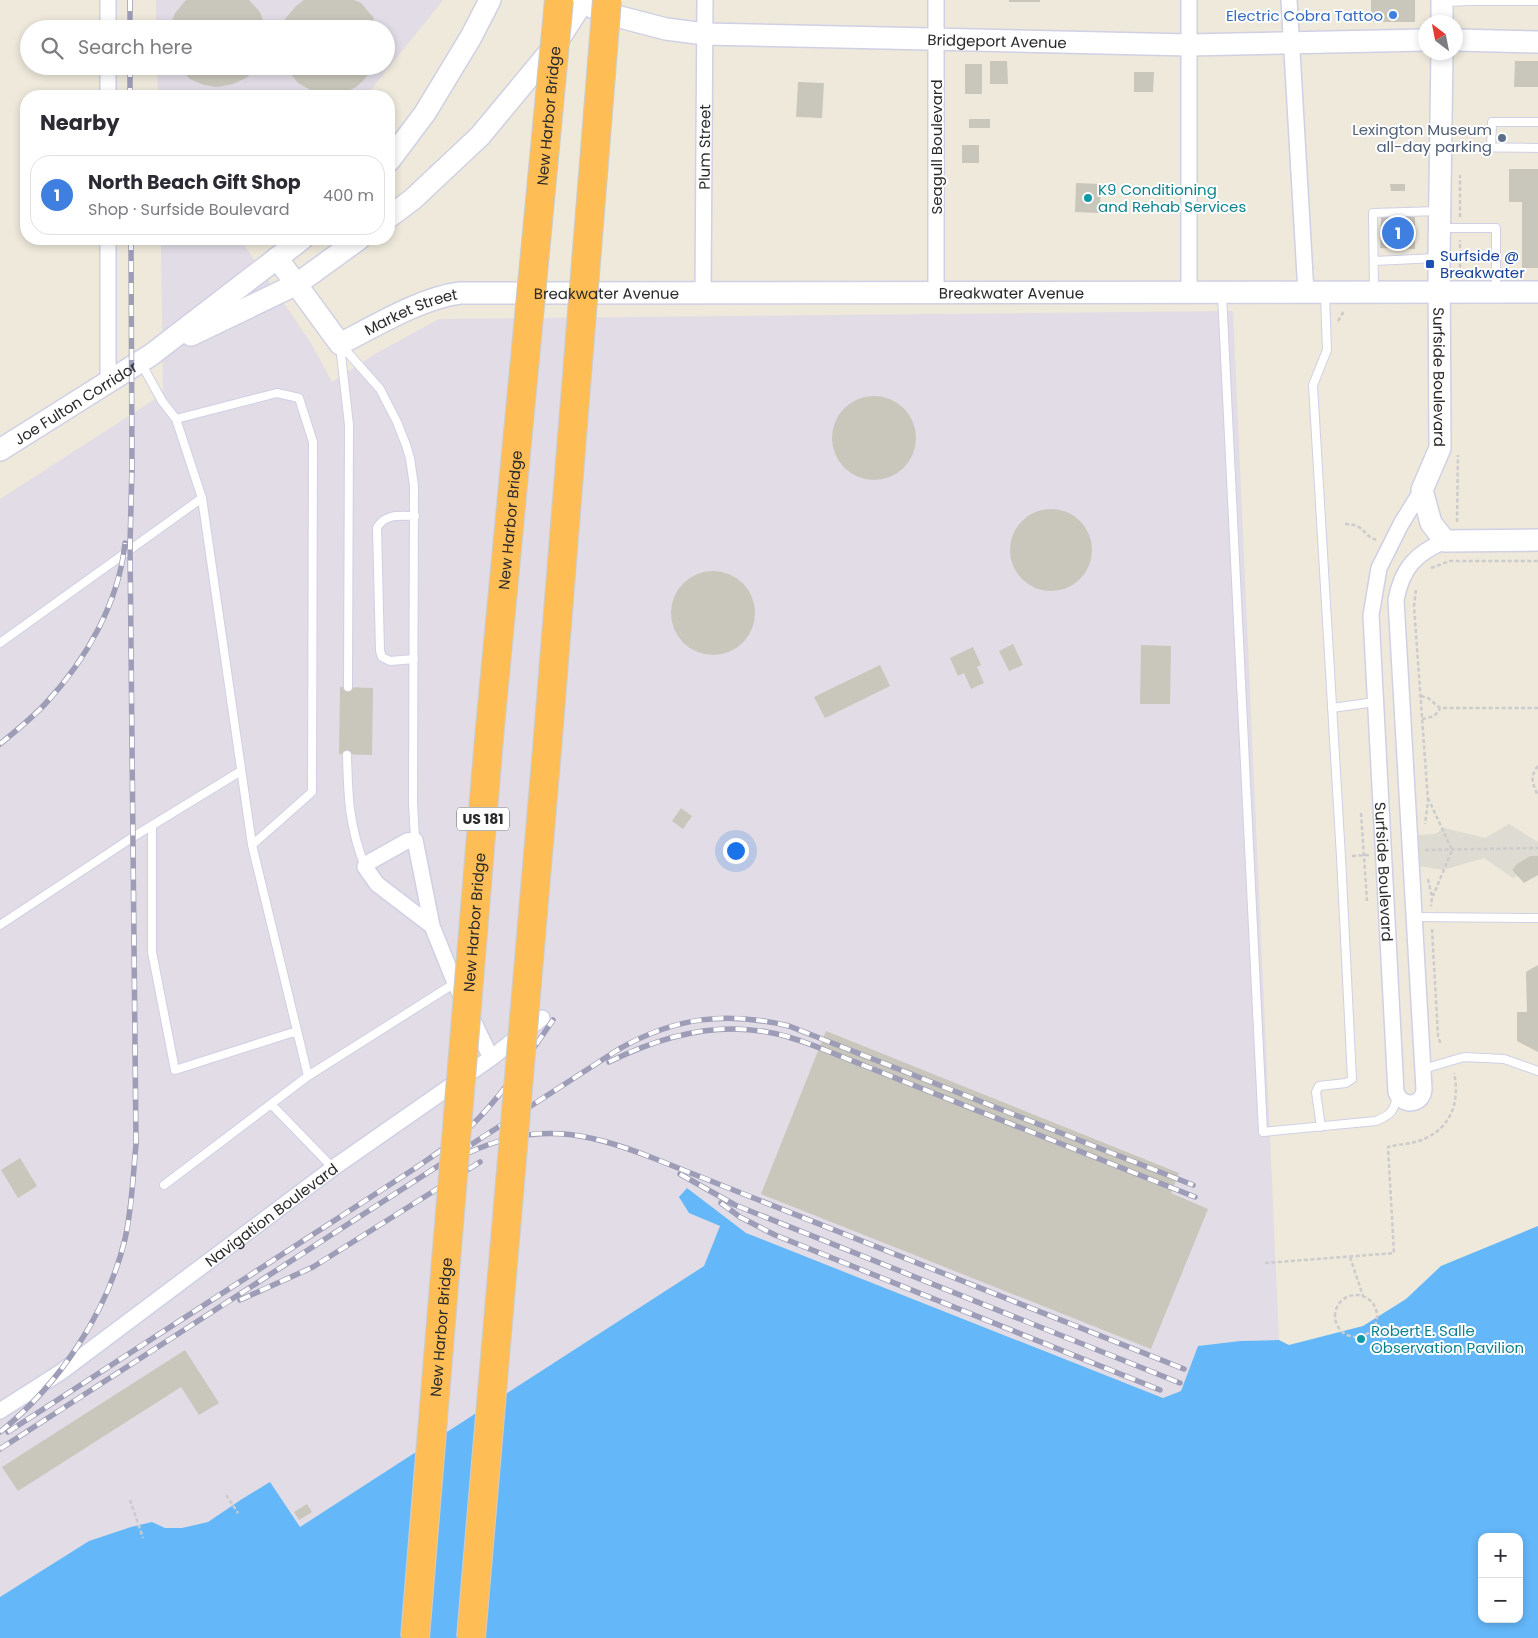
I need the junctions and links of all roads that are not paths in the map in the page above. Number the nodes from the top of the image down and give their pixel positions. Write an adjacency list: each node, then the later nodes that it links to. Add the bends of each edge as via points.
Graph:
1 (108, 0): 11 (street)
2 (490, 0): 26 (street, via 425,113)
3 (705, 0): 12 (street, Plum Street)
4 (936, 0): 13 (street, Seagull Boulevard)
5 (1188, 0): 18 (street)
6 (1289, 0): 16 (street)
7 (581, 1): 12 (street, Bridgeport Avenue, via 616,16 666,29); 27 (street, via 553,48 480,136); 84 (highway, New Harbor Bridge / US 181, bridge, via 489,748); 85 (highway, bridge, via 547,749)
8 (1472, 1): 9 (lane); 10 (lane)
9 (1538, 1)
10 (1442, 8)
11 (108, 20)
12 (705, 34): 13 (street, Bridgeport Avenue); 36 (street, Plum Street)
13 (936, 40): 18 (street, Bridgeport Avenue); 45 (street, Seagull Boulevard)
14 (1418, 40): 16 (street, Bridgeport Avenue)
15 (1463, 40): 17 (street)
16 (1291, 42): 18 (street, Bridgeport Avenue); 43 (street)
17 (1538, 42)
18 (1189, 45): 41 (street)
19 (1442, 60): 23 (street, Surfside Boulevard)
20 (108, 75): 21 (street)
21 (108, 90)
22 (1538, 122): 24 (lane, via 1492,122)
23 (1441, 148): 24 (lane); 28 (street, Surfside Boulevard)
24 (1491, 148): 25 (lane)
25 (1538, 148)
26 (395, 153)
27 (395, 212)
28 (1440, 219): 33 (street, Surfside Boulevard); 34 (lane, via 1373,213); 39 (lane, via 1496,228)
29 (108, 245): 48 (street)
30 (294, 245): 32 (street, Joe Fulton Corridor)
31 (352, 245): 35 (street, Joe Fulton Corridor)
32 (277, 258): 35 (street); 47 (street, Joe Fulton Corridor)
33 (1439, 258): 34 (lane); 38 (street, Surfside Boulevard)
34 (1374, 261): 37 (lane)
35 (297, 284): 46 (street); 47 (street, Joe Fulton Corridor)
36 (703, 292): 44 (street, Breakwater Avenue); 45 (street, Breakwater Avenue)
37 (1374, 292): 38 (street, Breakwater Avenue); 43 (street, Breakwater Avenue)
38 (1439, 292): 39 (street, Breakwater Avenue); 51 (street, Surfside Boulevard, via 1440,448)
39 (1496, 292): 40 (street, Breakwater Avenue)
40 (1538, 292)
41 (1189, 293): 42 (street, Breakwater Avenue); 45 (street, Breakwater Avenue)
42 (1222, 293): 43 (street, Breakwater Avenue); 80 (lane, via 1263,1132)
43 (1315, 293): 60 (lane, via 1326,323 1327,350 1313,386)
44 (485, 294): 46 (street, Market Street, via 449,295 426,302)
45 (936, 294)
46 (340, 344): 53 (lane, via 380,389 397,422 410,458); 58 (lane, via 349,425)
47 (145, 358): 48 (street, Joe Fulton Corridor); 49 (lane, via 162,401)
48 (108, 382): 50 (street, Joe Fulton Corridor)
49 (176, 419): 52 (lane); 65 (lane, via 277,393 299,398 314,442 312,792)
50 (0, 450)
51 (1422, 490): 54 (street, via 1431,523); 59 (street, Surfside Boulevard, via 1379,568 1370,615)
52 (202, 498): 56 (lane); 62 (lane)
53 (415, 516): 57 (lane); 57 (lane, via 392,516 381,521 377,528 380,651 382,657 390,660)
54 (1451, 534): 55 (street); 67 (street, Surfside Boulevard, via 1412,562 1403,576 1396,600)
55 (1538, 540)
56 (0, 642)
57 (414, 659): 64 (lane)
58 (348, 687)
59 (1375, 702): 60 (lane); 78 (street, Surfside Boulevard)
60 (1332, 708): 80 (lane, via 1352,1079 1346,1083 1319,1086 1316,1092)
61 (347, 755): 66 (lane, via 350,812)
62 (241, 771): 63 (lane); 65 (lane)
63 (152, 826): 69 (lane); 73 (lane, via 152,952 175,1070)
64 (415, 840): 66 (street, via 407,841); 70 (street)
65 (252, 845): 73 (lane)
66 (365, 866): 70 (street, via 377,884)
67 (1415, 917): 68 (lane); 75 (street, Surfside Boulevard)
68 (1538, 918)
69 (0, 925)
70 (432, 926): 71 (street)
71 (455, 983): 74 (street); 77 (lane)
72 (542, 1018): 74 (street, Navigation Boulevard)
73 (297, 1031): 77 (lane)
74 (491, 1058): 81 (street, Navigation Boulevard)
75 (1423, 1069): 76 (lane, via 1464,1056 1504,1059); 78 (street, Surfside Boulevard, via 1422,1098 1409,1104)
76 (1538, 1071)
77 (308, 1076): 79 (lane)
78 (1397, 1096): 80 (lane, via 1395,1107 1388,1116 1376,1121)
79 (271, 1104): 81 (lane); 82 (lane)
80 (1321, 1127)
81 (333, 1168): 83 (street, Navigation Boulevard, via 61,1372)
82 (164, 1185)
83 (0, 1410)
84 (415, 1638)
85 (471, 1638)

